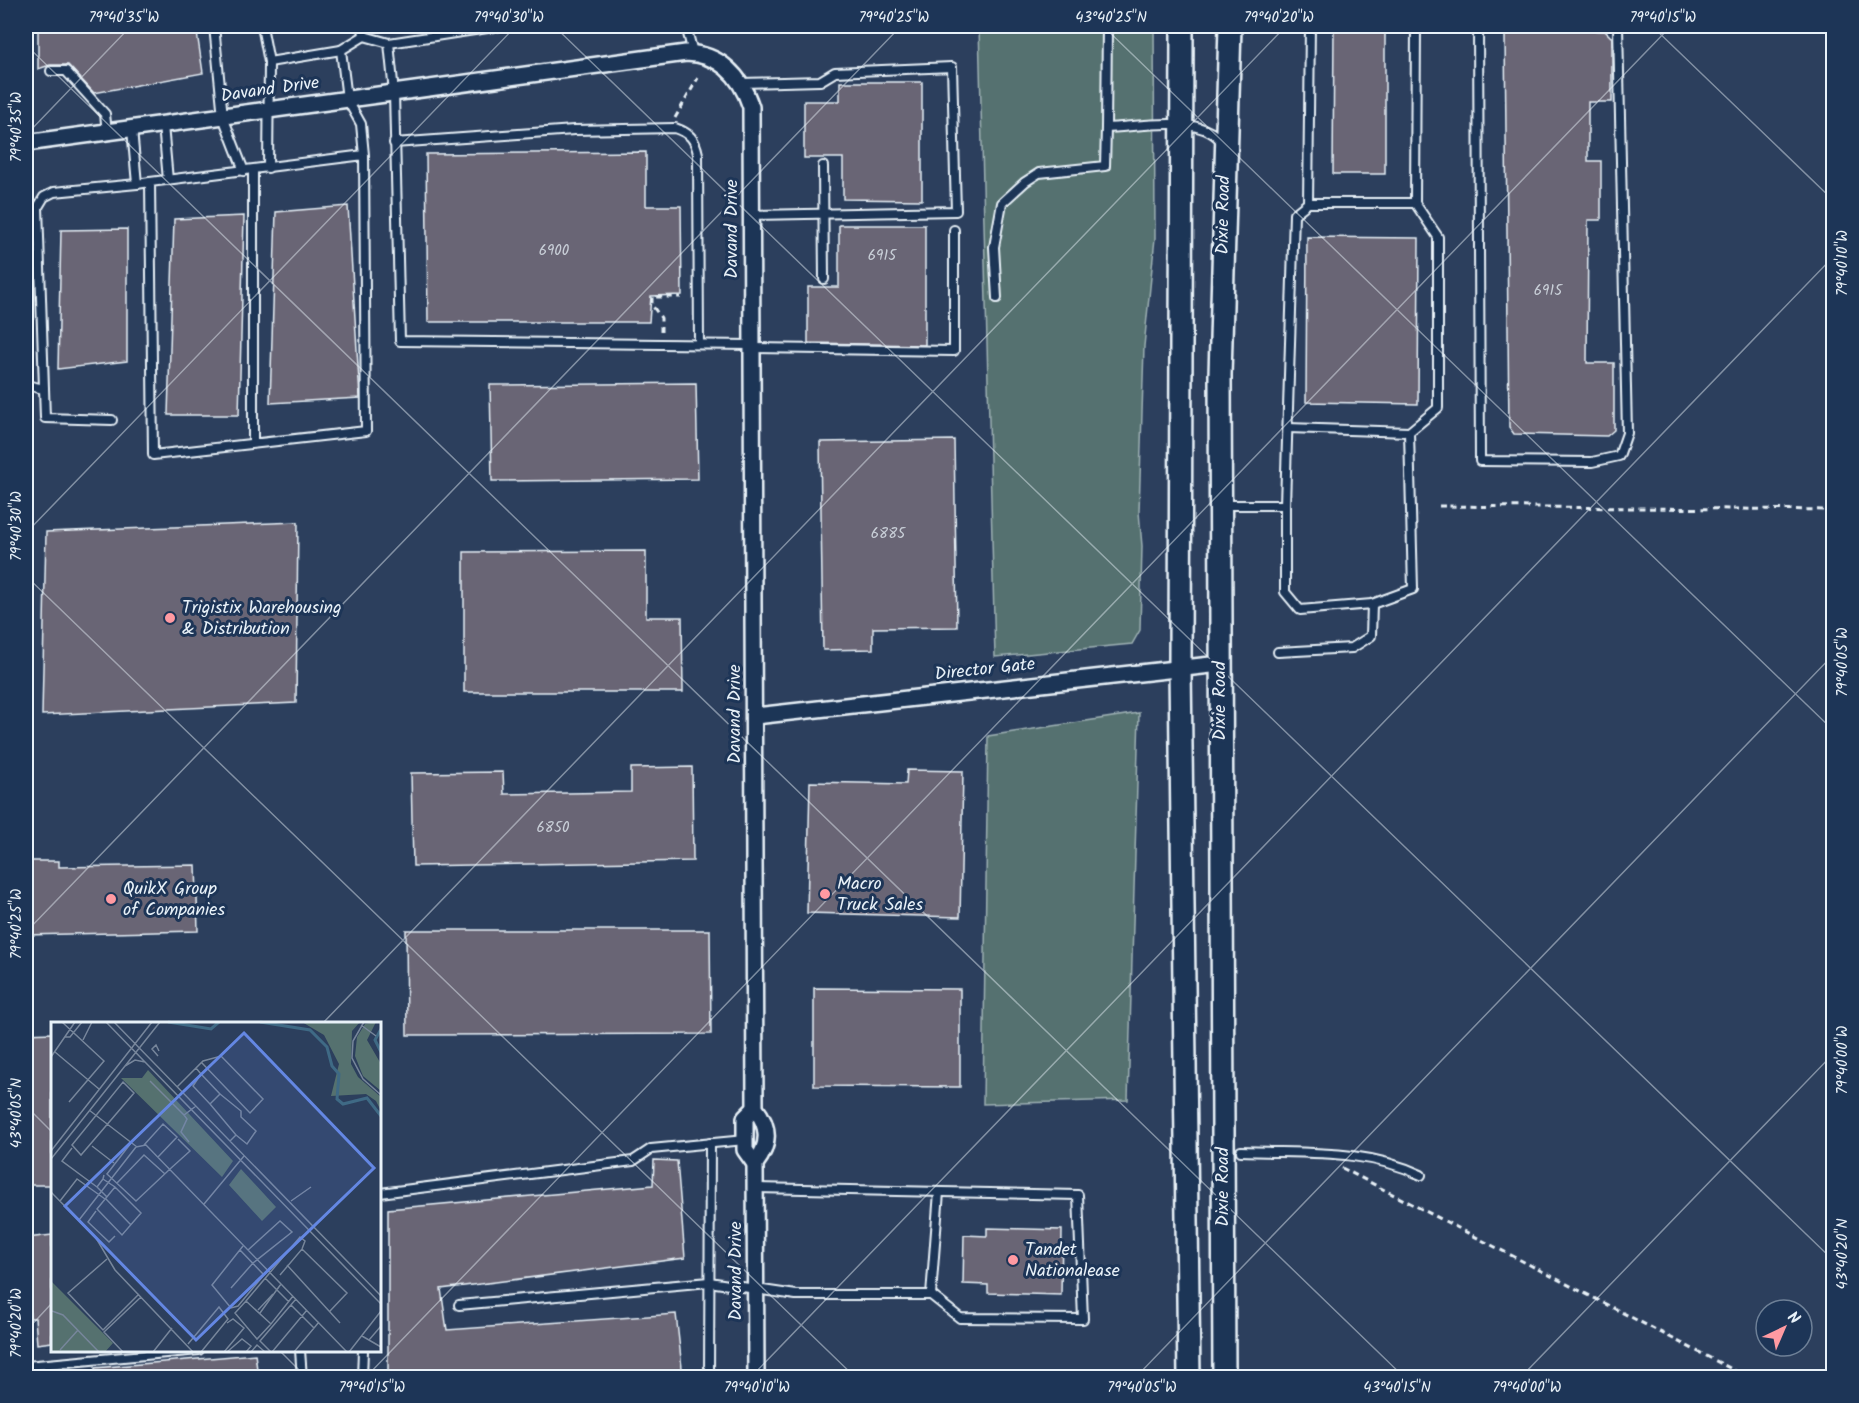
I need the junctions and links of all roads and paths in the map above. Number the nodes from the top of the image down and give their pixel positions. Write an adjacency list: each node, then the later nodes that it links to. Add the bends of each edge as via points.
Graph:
1 (214, 26): 25 (lane)
2 (262, 26): 18 (lane)
3 (363, 26): 14 (lane)
4 (501, 26): 13 (lane)
5 (686, 26): 17 (lane)
6 (1107, 26): 29 (lane)
7 (1182, 26): 27 (main road, Dixie Road)
8 (1230, 26): 34 (main road, Dixie Road)
9 (1310, 26): 43 (lane)
10 (1416, 26): 44 (lane)
11 (1478, 26): 12 (lane, via 1480,461 1592,462 1619,456 1627,433)
12 (1618, 26)
13 (482, 27): 15 (lane)
14 (364, 36): 15 (lane); 16 (lane)
15 (389, 44): 22 (lane)
16 (341, 50): 18 (lane); 23 (lane)
17 (693, 53): 21 (street, Davand Drive, via 717,60); 22 (street, Davand Drive)
18 (269, 62): 24 (lane)
19 (51, 71): 31 (lane, via 66,71 105,114)
20 (698, 78): 28 (path)
21 (741, 83): 45 (lane, via 820,81 835,72 952,67 956,211); 46 (street, Davand Drive, via 751,107)
22 (394, 93): 23 (street, Davand Drive); 33 (lane)
23 (347, 99): 24 (street, Davand Drive); 35 (lane, via 361,124)
24 (268, 110): 25 (street, Davand Drive); 37 (lane)
25 (223, 117): 26 (street, Davand Drive); 39 (lane)
26 (163, 125): 30 (street, Davand Drive); 40 (lane)
27 (1182, 125): 29 (lane); 34 (lane, via 1204,127); 67 (main road, Dixie Road)
28 (669, 128): 33 (lane, via 574,130); 52 (lane, via 688,132 696,142 698,154)
29 (1106, 128): 50 (lane, via 1105,166 1039,173 1002,203 994,247)
30 (132, 129): 31 (street, Davand Drive); 42 (lane)
31 (107, 132): 32 (street, Davand Drive)
32 (26, 143)
33 (394, 143): 51 (lane, via 400,341)
34 (1225, 146): 60 (main road, Dixie Road)
35 (364, 155): 37 (lane); 59 (lane, via 366,431)
36 (822, 166): 45 (lane)
37 (268, 168): 38 (lane)
38 (253, 170): 39 (lane); 59 (lane)
39 (244, 171): 40 (lane)
40 (168, 180): 41 (lane)
41 (150, 182): 42 (lane); 59 (lane, via 153,455)
42 (137, 184): 55 (lane, via 54,192 44,197 38,207)
43 (1308, 203): 44 (lane); 57 (lane, via 1294,214)
44 (1415, 203): 58 (lane, via 1438,237 1438,408)
45 (823, 214): 46 (lane); 48 (lane)
46 (751, 215): 53 (street, Davand Drive)
47 (954, 231): 53 (lane, via 954,351)
48 (824, 279)
49 (681, 297): 51 (path, via 652,297 652,305 661,318)
50 (997, 298)
51 (661, 343): 52 (lane)
52 (699, 344): 53 (lane)
53 (752, 346): 68 (street, Davand Drive)
54 (26, 385): 55 (lane)
55 (44, 389): 56 (lane, via 45,418)
56 (112, 420)
57 (1288, 428): 58 (lane); 61 (lane)
58 (1408, 432): 64 (lane, via 1413,589)
59 (253, 443)
60 (1220, 505): 61 (lane); 66 (main road, Dixie Road)
61 (1286, 505): 64 (lane, via 1285,591 1300,610)
62 (1439, 506): 63 (path)
63 (1833, 510)
64 (1372, 604): 65 (lane, via 1371,636 1353,648)
65 (1278, 652)
66 (1220, 664): 67 (street, Director Gate); 92 (main road, Dixie Road)
67 (1180, 668): 68 (street, Director Gate); 91 (main road, Dixie Road)
68 (755, 716): 69 (street, Davand Drive)
69 (755, 1108): 70 (street, Davand Drive, via 745,1118); 74 (street, Davand Drive, via 766,1122 766,1150)
70 (745, 1140): 71 (lane); 74 (street, Davand Drive, via 745,1150)
71 (710, 1143): 78 (lane, via 651,1149 633,1161); 79 (lane)
72 (1241, 1151): 73 (lane)
73 (1317, 1155): 75 (lane, via 1372,1157); 93 (path)
74 (756, 1164): 76 (street, Davand Drive)
75 (1421, 1174)
76 (756, 1188): 77 (lane); 80 (street, Davand Drive)
77 (939, 1192): 81 (lane); 81 (lane, via 1078,1195 1083,1319 960,1318)
78 (381, 1193)
79 (709, 1282): 80 (lane); 82 (lane); 89 (lane)
80 (754, 1288): 81 (lane, via 796,1295); 90 (street, Davand Drive)
81 (932, 1295)
82 (459, 1305)
83 (177, 1352): 86 (lane)
84 (300, 1352): 87 (lane)
85 (363, 1352): 88 (lane)
86 (26, 1366)
87 (302, 1377)
88 (362, 1377)
89 (709, 1377)
90 (756, 1377)
91 (1189, 1377)
92 (1224, 1377)
93 (1749, 1377)

